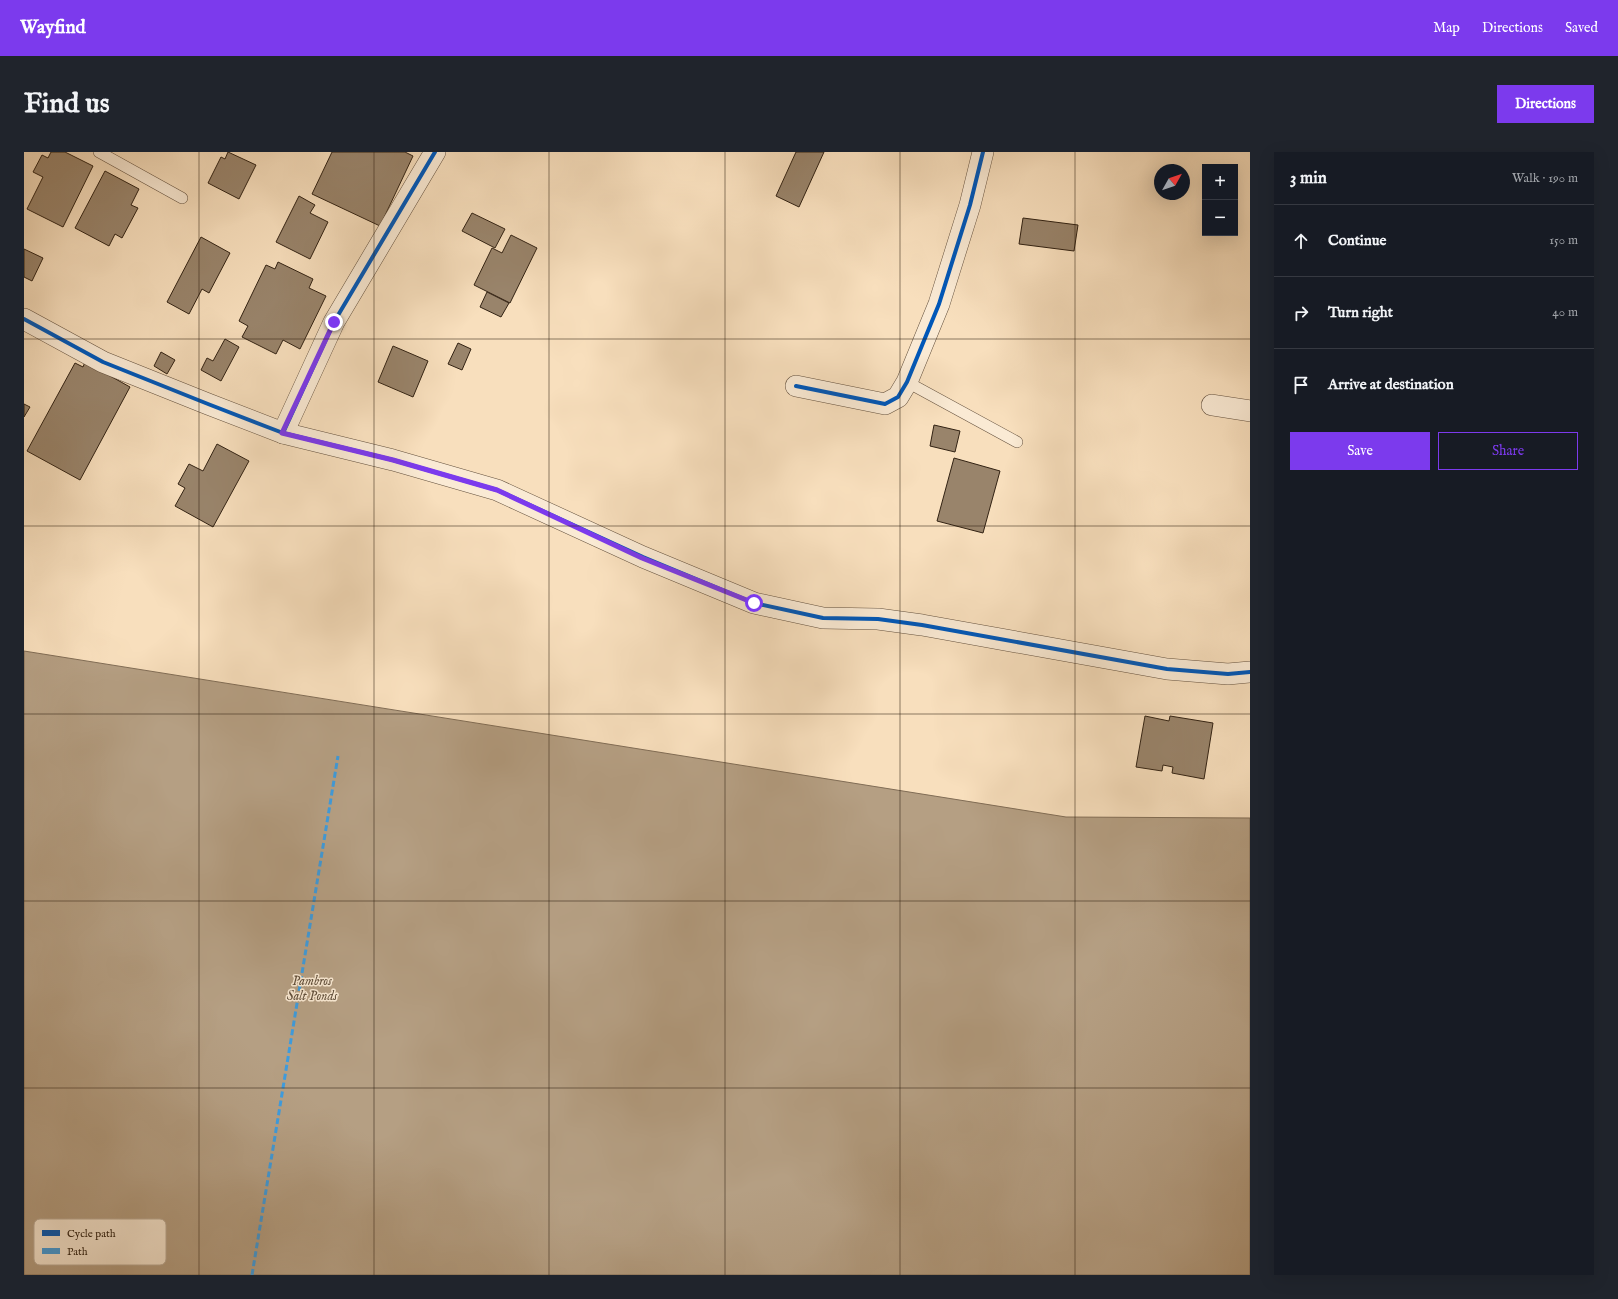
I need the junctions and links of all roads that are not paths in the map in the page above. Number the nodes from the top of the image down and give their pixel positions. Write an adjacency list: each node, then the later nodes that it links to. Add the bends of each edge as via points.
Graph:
1 (99, 152): 4 (lane)
2 (435, 152): 10 (street, via 334,322)
3 (984, 152): 6 (street, via 939,304)
4 (182, 198)
5 (24, 319): 10 (street, via 103,362)
6 (907, 382): 7 (street, via 898,397 885,404); 11 (lane)
7 (796, 386)
8 (1212, 405): 9 (street)
9 (1250, 411)
10 (282, 433): 12 (street, via 393,460 497,490 642,558 754,603 823,618 878,618 1167,669 1228,674)
11 (1017, 442)
12 (1250, 672)

